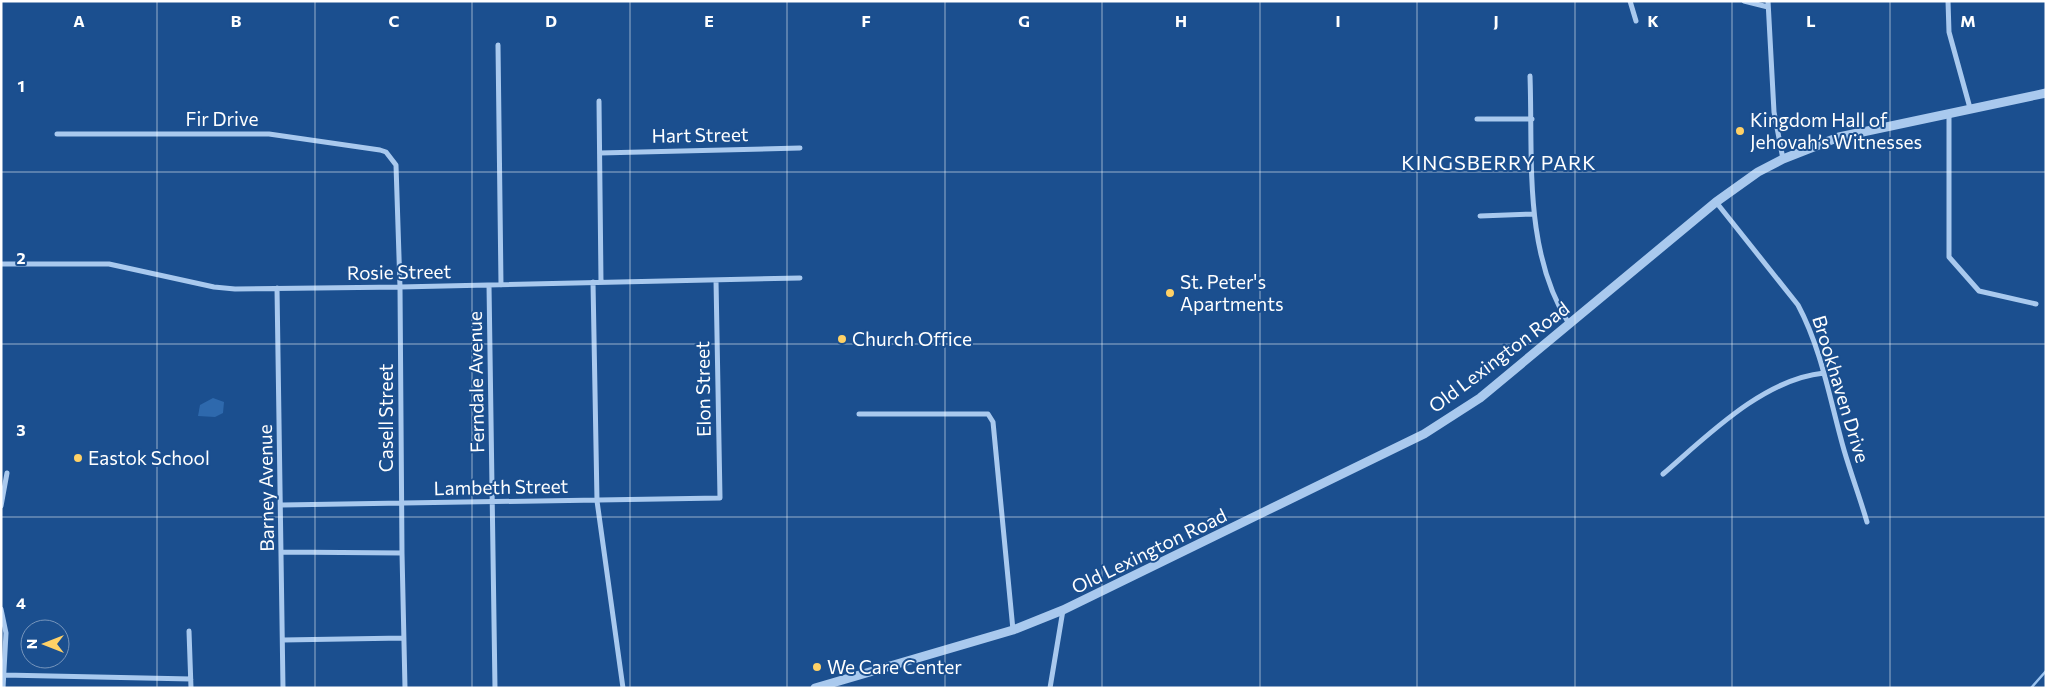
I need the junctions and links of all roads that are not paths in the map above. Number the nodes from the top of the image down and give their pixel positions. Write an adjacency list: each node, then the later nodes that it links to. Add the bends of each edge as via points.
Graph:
1 (1630, 1): 5 (street)
2 (1744, 1): 4 (street)
3 (1948, 1): 10 (street, via 1949,32)
4 (1768, 4): 18 (street, via 1774,112)
5 (1636, 21)
6 (498, 45): 28 (street)
7 (1530, 76): 13 (street)
8 (2046, 93): 10 (street, Old Lexington Road)
9 (599, 101): 17 (street)
10 (1970, 108): 11 (street, Old Lexington Road)
11 (1949, 114): 18 (street, Old Lexington Road, via 1839,137); 31 (street, via 1949,257 1979,291)
12 (1477, 119): 13 (street)
13 (1532, 119): 20 (street)
14 (57, 134): 16 (street, Fir Drive, via 269,134)
15 (800, 148): 17 (street, Hart Street)
16 (386, 152): 29 (street, Casell Street, via 396,166)
17 (600, 153): 26 (street)
18 (1783, 159): 19 (street, Old Lexington Road)
19 (1716, 202): 32 (street, Old Lexington Road); 33 (street, Brookhaven Drive, via 1798,305 1808,324)
20 (1534, 214): 21 (street); 32 (street, via 1546,277 1556,303)
21 (1480, 216)
22 (1, 264): 30 (street, Rosie Street, via 110,264 214,287)
23 (800, 278): 24 (street, Rosie Street)
24 (716, 280): 26 (street, Rosie Street); 37 (street, Elon Street)
25 (593, 282): 26 (street, Rosie Street); 28 (street, Rosie Street); 38 (street)
26 (601, 282)
27 (489, 285): 28 (street, Rosie Street); 29 (street, Rosie Street); 39 (street, Ferndale Avenue)
28 (501, 285)
29 (400, 287): 30 (street, Rosie Street); 40 (street, Casell Street)
30 (277, 288): 41 (street, Barney Avenue)
31 (2036, 304)
32 (1570, 324): 47 (street, Old Lexington Road, via 1480,398 1424,434)
33 (1824, 373): 36 (street, via 1801,376 1746,407); 43 (street, Brookhaven Drive, via 1844,450)
34 (859, 414): 48 (street, via 988,414 993,422)
35 (7, 473): 42 (street)
36 (1663, 474)
37 (720, 498): 38 (street, Lambeth Street)
38 (598, 501): 39 (street, Lambeth Street); 59 (street)
39 (493, 502): 40 (street, Lambeth Street); 58 (street, Ferndale Avenue)
40 (401, 503): 41 (street, Lambeth Street); 45 (street, Casell Street)
41 (282, 505): 44 (street, Barney Avenue)
42 (1, 506)
43 (1868, 522)
44 (281, 552): 45 (street); 51 (street, Barney Avenue)
45 (402, 553): 50 (street, Casell Street)
46 (1, 609): 52 (street, via 6,633)
47 (1063, 610): 48 (street, Old Lexington Road); 61 (street)
48 (1013, 630): 60 (street, Old Lexington Road)
49 (189, 631): 53 (street)
50 (404, 638): 51 (street); 57 (street, Casell Street)
51 (283, 640): 56 (street, Barney Avenue)
52 (4, 675): 53 (street); 54 (street)
53 (191, 679): 55 (street)
54 (3, 688)
55 (191, 688)
56 (283, 688)
57 (405, 688)
58 (495, 688)
59 (623, 688)
60 (815, 688)
61 (1050, 688)

